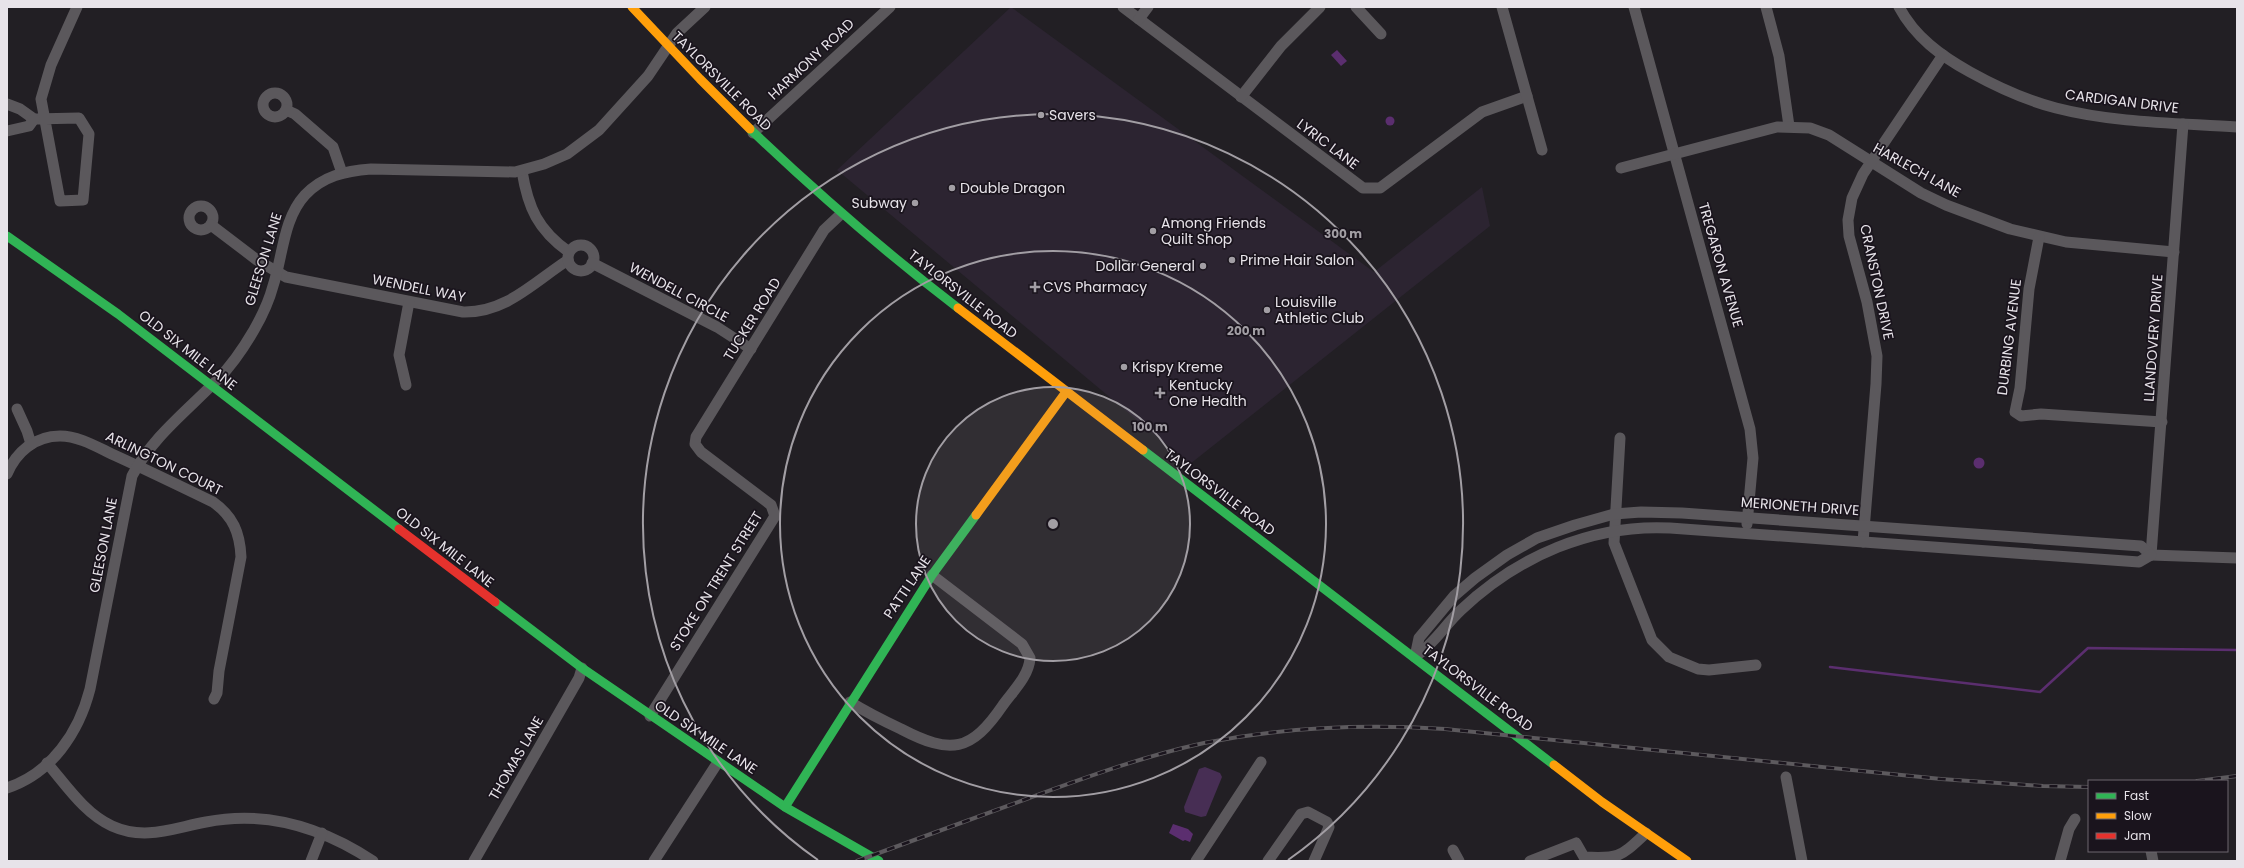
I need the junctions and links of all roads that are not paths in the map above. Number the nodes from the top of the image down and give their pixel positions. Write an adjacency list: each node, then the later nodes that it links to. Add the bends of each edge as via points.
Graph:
1 (77, 7): 22 (street, via 41,99)
2 (632, 7): 15 (street, TAYLORSVILLE ROAD)
3 (705, 7): 15 (street, GLEESON LANE, via 677,33)
4 (890, 7): 27 (street, HARMONY ROAD)
5 (1124, 7): 13 (street, LYRIC LANE)
6 (1148, 7): 13 (street)
7 (1320, 7): 18 (street, via 1281,46)
8 (1356, 7): 14 (street)
9 (1502, 7): 17 (street)
10 (1634, 7): 29 (street, TREGARON AVENUE)
11 (1766, 7): 24 (street, via 1779,56)
12 (1899, 7): 16 (street, CARDIGAN DRIVE, via 1911,26)
13 (1139, 19): 18 (street, LYRIC LANE)
14 (1381, 34)
15 (667, 47): 27 (street, TAYLORSVILLE ROAD); 32 (street, GLEESON LANE, via 641,85 590,138 560,157)
16 (1943, 55): 23 (street, CARDIGAN DRIVE, via 1992,84 2056,108 2099,116); 30 (street, CRANSTON DRIVE)
17 (1527, 96): 18 (street, LYRIC LANE, via 1482,112 1385,185 1370,189 1358,185); 28 (street)
18 (1241, 97)
19 (7, 104): 21 (street)
20 (286, 110): 33 (street, via 295,114 333,147)
21 (34, 119): 22 (street); 26 (street, via 29,126)
22 (46, 119): 22 (street, via 60,201 84,200 89,134 79,118)
23 (2183, 124): 25 (street, CARDIGAN DRIVE); 38 (street, LLANDOVERY DRIVE)
24 (1789, 126): 29 (street, HARLECH LANE); 30 (street, HARLECH LANE, via 1820,131)
25 (2237, 127)
26 (7, 131)
27 (753, 133): 34 (street, TAYLORSVILLE ROAD)
28 (1542, 150)
29 (1675, 155): 31 (street, HARLECH LANE); 55 (street, TREGARON AVENUE, via 1750,429 1753,458)
30 (1871, 162): 37 (street, HARLECH LANE, via 1903,183 1946,205); 56 (street, CRANSTON DRIVE, via 1855,190 1848,220 1849,236 1867,302 1877,356)
31 (1621, 168)
32 (522, 171): 33 (street, GLEESON LANE, via 371,169); 39 (street, via 528,202 537,221)
33 (342, 173): 41 (street, GLEESON LANE, via 318,184 299,202 289,222)
34 (841, 214): 43 (street, TUCKER ROAD, via 824,230); 46 (street, TAYLORSVILLE ROAD, via 922,281)
35 (211, 225): 41 (street, WENDELL WAY)
36 (7, 236): 44 (street, OLD SIX MILE LANE, via 118,314)
37 (2039, 237): 38 (street, HARLECH LANE, via 2103,247); 48 (street, DURBING AVENUE, via 2028,289 2020,388 2015,412 2021,416 2041,414)
38 (2174, 252): 48 (street, LLANDOVERY DRIVE)
39 (568, 256): 40 (street, via 572,267 580,270); 40 (street, via 575,246 588,247 593,254); 42 (street, WENDELL WAY, via 517,296 489,310 463,312)
40 (592, 263): 43 (street, WENDELL CIRCLE, via 710,323)
41 (277, 272): 42 (street, WENDELL WAY, via 286,277); 44 (street, GLEESON LANE, via 263,313 254,330 223,373)
42 (409, 302): 45 (street, via 399,355)
43 (751, 349): 51 (street, TUCKER ROAD, via 699,432)
44 (211, 385): 52 (street, GLEESON LANE, via 158,439); 65 (street, OLD SIX MILE LANE)
45 (406, 385)
46 (1066, 392): 62 (street, PATTI LANE); 63 (street, TAYLORSVILLE ROAD)
47 (17, 409): 50 (street, via 28,431)
48 (2162, 422): 60 (street, LLANDOVERY DRIVE)
49 (1620, 438): 54 (street)
50 (31, 444): 52 (street, ARLINGTON COURT, via 47,437 68,436); 53 (street, ARLINGTON COURT, via 14,458)
51 (695, 444): 68 (street, STOKE ON TRENT STREET, via 771,505 775,516)
52 (137, 465): 66 (street, ARLINGTON COURT, via 213,502 232,519 239,535 241,557); 71 (street, GLEESON LANE, via 128,491 86,705 68,742)
53 (7, 474)
54 (1614, 514): 55 (street, MERIONETH DRIVE, via 1641,512); 57 (street); 63 (street, MERIONETH DRIVE, via 1537,538 1507,555 1454,596 1419,638)
55 (1748, 518): 56 (street, MERIONETH DRIVE); 58 (street, TREGARON AVENUE)
56 (1864, 526): 59 (street, CRANSTON DRIVE); 60 (street, MERIONETH DRIVE, via 2141,546)
57 (1614, 530): 58 (street, via 1645,527); 63 (street, via 1562,545 1507,573 1468,604 1431,646); 64 (street, via 1614,543 1639,610 1652,640 1663,652 1677,662 1698,669)
58 (1746, 534): 59 (street)
59 (1863, 542): 60 (street, via 2139,562)
60 (2151, 555): 61 (street, MERIONETH DRIVE)
61 (2237, 558)
62 (932, 575): 67 (street, PATTI LANE); 67 (street, via 1022,644 1030,658 1027,672 987,728 973,739 957,745 930,744)
63 (1415, 657): 77 (street, TAYLORSVILLE ROAD, via 1602,802)
64 (1756, 665)
65 (582, 668): 68 (street, OLD SIX MILE LANE); 82 (street, THOMAS LANE, via 579,678)
66 (214, 699)
67 (850, 702): 74 (street, PATTI LANE)
68 (650, 716): 69 (street, OLD SIX MILE LANE)
69 (718, 762): 74 (street, OLD SIX MILE LANE); 83 (street)
70 (1261, 762): 85 (street)
71 (47, 763): 73 (street, GLEESON LANE, via 33,775); 76 (street, via 93,814 110,826 126,831 155,834 207,821 241,818 273,820 300,825)
72 (1786, 777): 91 (street)
73 (7, 788)
74 (785, 807): 84 (street, OLD SIX MILE LANE)
75 (2075, 819): 92 (street, via 2069,829)
76 (322, 833): 80 (street); 81 (street)
77 (1646, 833): 79 (street, via 1627,851 1612,858); 90 (street, TAYLORSVILLE ROAD)
78 (1453, 850): 88 (street)
79 (1583, 859): 89 (street, via 1576,843)
80 (311, 861)
81 (373, 861)
82 (474, 861)
83 (654, 861)
84 (879, 861)
85 (1196, 861)
86 (1268, 861): 87 (street, via 1301,814 1308,812 1327,822 1329,827)
87 (1314, 861)
88 (1459, 861)
89 (1530, 861)
90 (1688, 861)
91 (1802, 861)
92 (2060, 861)

